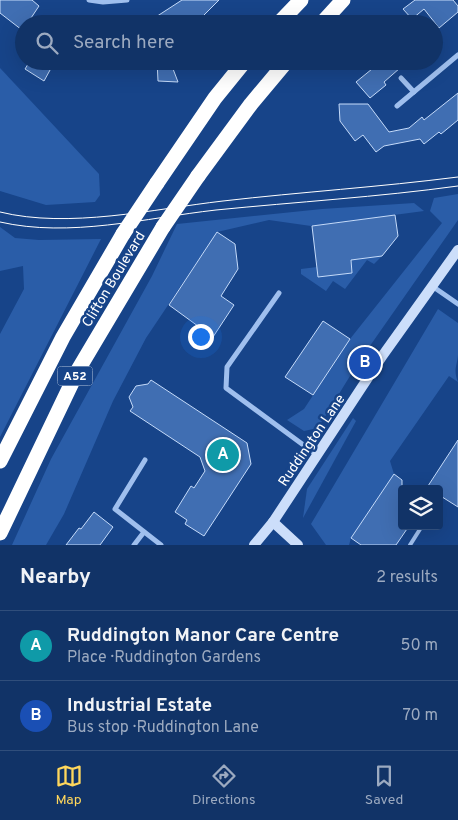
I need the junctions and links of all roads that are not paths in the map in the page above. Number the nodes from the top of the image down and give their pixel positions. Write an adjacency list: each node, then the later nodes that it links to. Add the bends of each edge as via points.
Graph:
1 (89, 0): 2 (street)
2 (127, 0)
3 (301, 0): 5 (highway)
4 (343, 0): 6 (highway)
5 (287, 15)
6 (329, 15)
7 (458, 55): 8 (street)
8 (443, 68)
9 (238, 70): 21 (highway, Clifton Boulevard / A52, bridge, via 215,98 123,234 63,337)
10 (279, 70): 25 (highway, Clifton Boulevard / A52, bridge, via 251,104 163,227 78,370)
11 (440, 70): 13 (street)
12 (401, 78): 13 (street)
13 (414, 92): 14 (street)
14 (396, 106)
15 (458, 250): 16 (main road, Ruddington Lane)
16 (432, 286): 18 (street); 19 (main road, Ruddington Lane)
17 (279, 293): 19 (street, via 227,367 226,388)
18 (458, 304)
19 (317, 456): 22 (main road, Ruddington Lane)
20 (145, 460): 24 (street, via 115,509)
21 (0, 461)
22 (273, 522): 28 (main road, Ruddington Lane); 29 (main road)
23 (419, 530): 30 (lane)
24 (144, 532): 26 (street); 27 (street)
25 (0, 533)
26 (134, 545)
27 (161, 545)
28 (254, 545)
29 (298, 545)
30 (410, 545)

